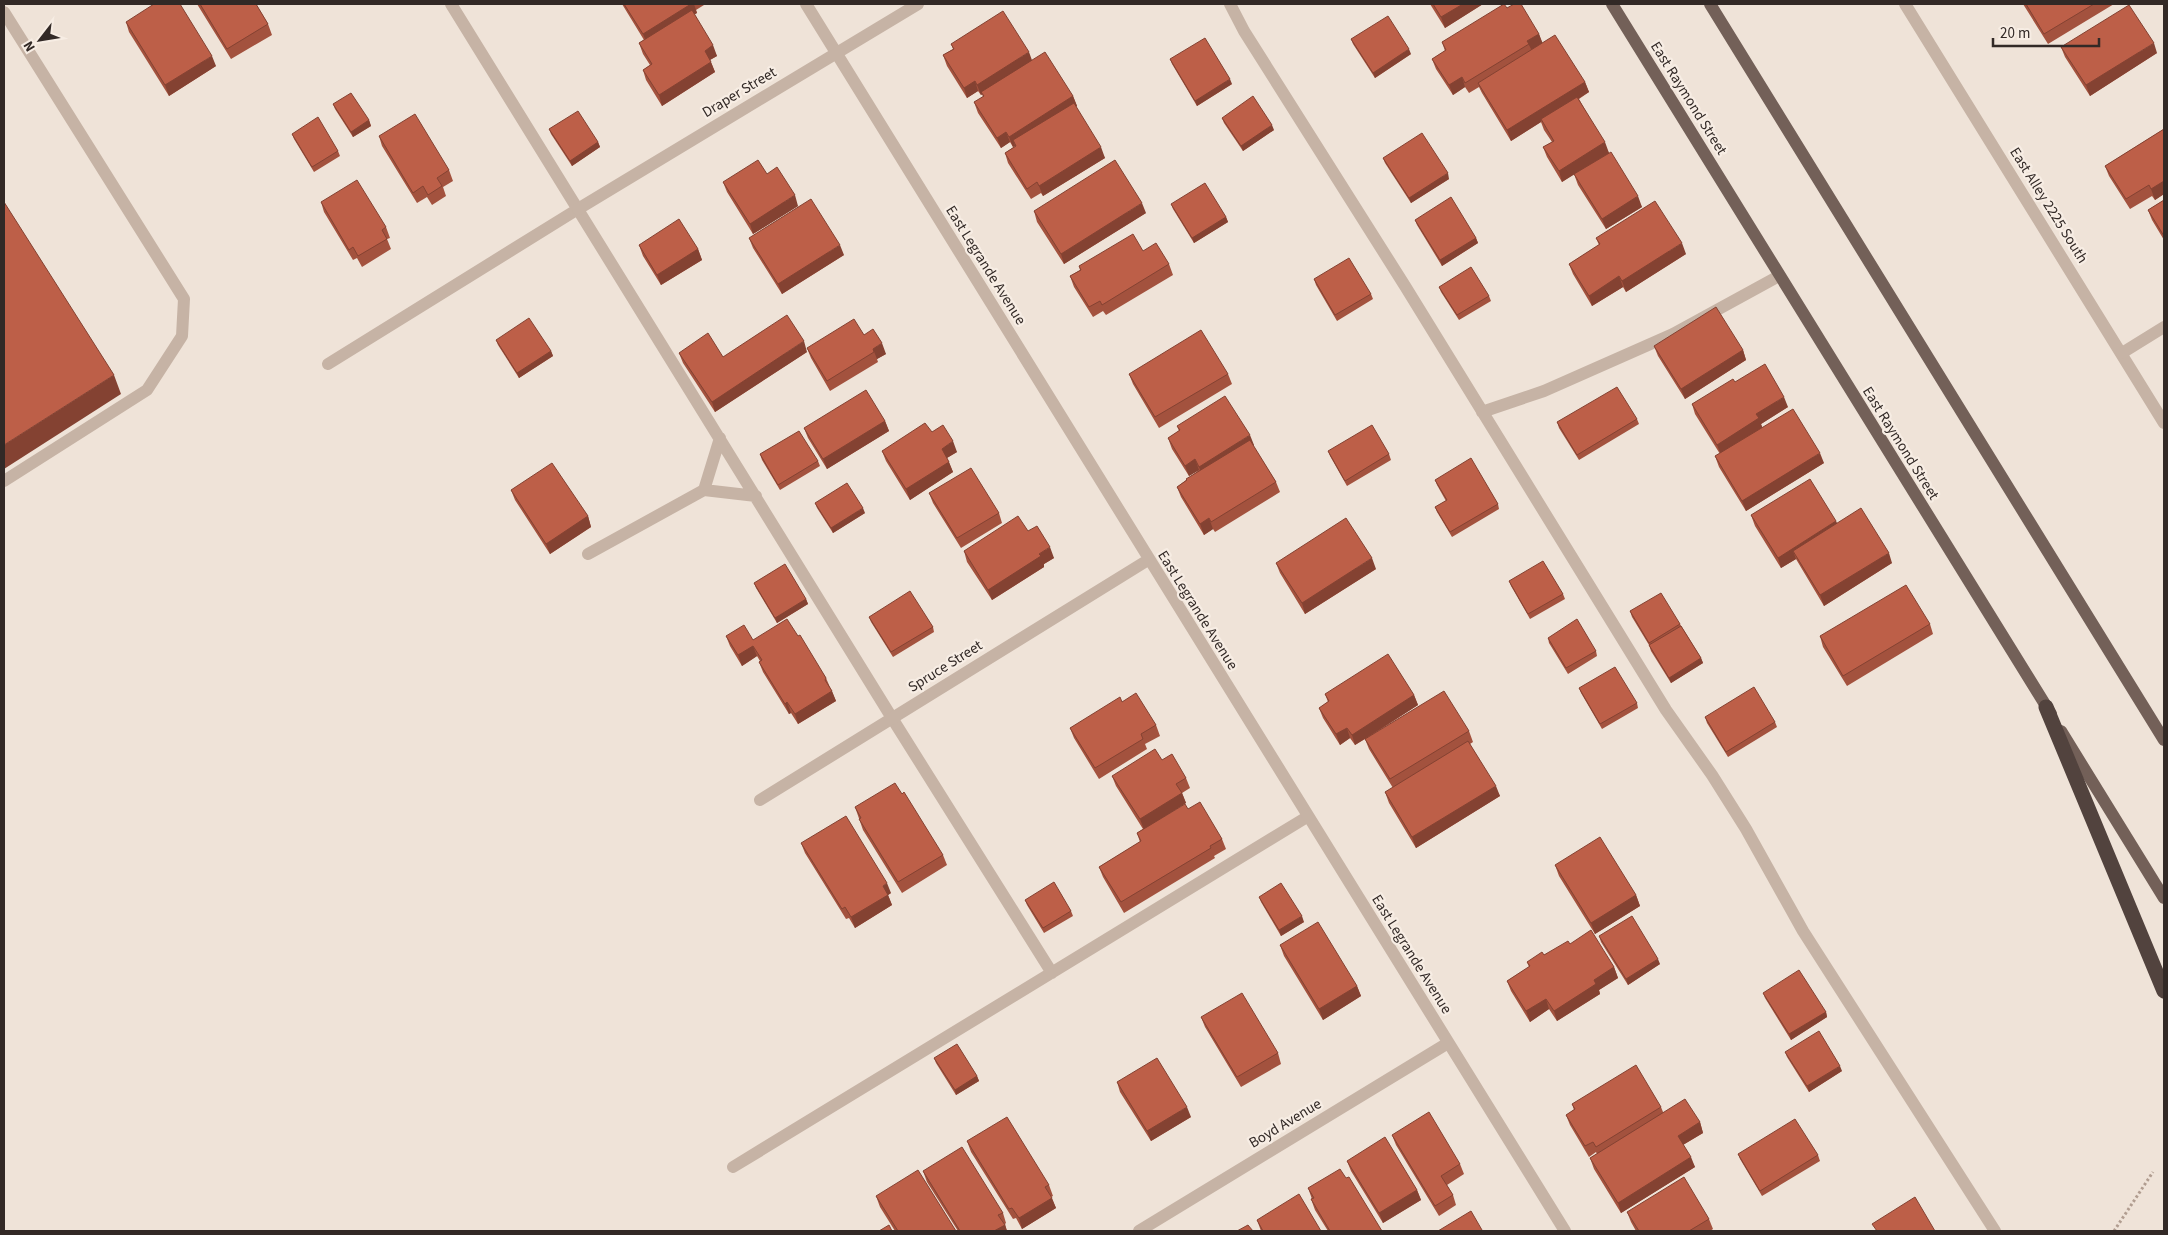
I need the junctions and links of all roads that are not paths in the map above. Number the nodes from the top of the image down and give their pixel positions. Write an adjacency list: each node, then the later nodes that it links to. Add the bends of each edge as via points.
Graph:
1 (451, 4): 10 (street)
2 (806, 4): 9 (street, East Legrande Avenue)
3 (918, 4): 9 (street, Draper Street)
4 (1230, 4): 15 (street, via 1244,32)
5 (1612, 4): 11 (main road, East Raymond Street)
6 (1710, 4): 25 (main road)
7 (1905, 4): 13 (street, East Alley 2225 South)
8 (4, 12): 18 (street, via 184,299 182,336 147,390)
9 (836, 53): 10 (street, Draper Street); 22 (street, East Legrande Avenue)
10 (578, 209): 14 (street, Draper Street); 17 (street)
11 (1779, 276): 15 (street, via 1673,334 1544,391); 23 (main road, East Raymond Street)
12 (2164, 327): 13 (street)
13 (2122, 353): 16 (street, East Alley 2225 South)
14 (328, 364)
15 (1482, 412): 35 (street, via 1666,710 1741,821 1802,931)
16 (2164, 423)
17 (720, 438): 19 (street); 20 (street)
18 (4, 481)
19 (704, 490): 20 (street); 21 (street)
20 (756, 496): 24 (street)
21 (588, 554)
22 (1148, 560): 24 (street, Spruce Street); 27 (street, East Legrande Avenue)
23 (2046, 707): 28 (main road, East Raymond Street); 30 (highway)
24 (892, 718): 26 (street, Spruce Street); 29 (street)
25 (2164, 740)
26 (760, 800)
27 (1307, 817): 29 (street); 31 (street, East Legrande Avenue)
28 (2164, 898)
29 (1052, 972): 32 (street)
30 (2164, 991)
31 (1448, 1043): 33 (street, Boyd Avenue); 34 (street, East Legrande Avenue)
32 (733, 1167)
33 (1139, 1231)
34 (1564, 1231)
35 (1995, 1231)

